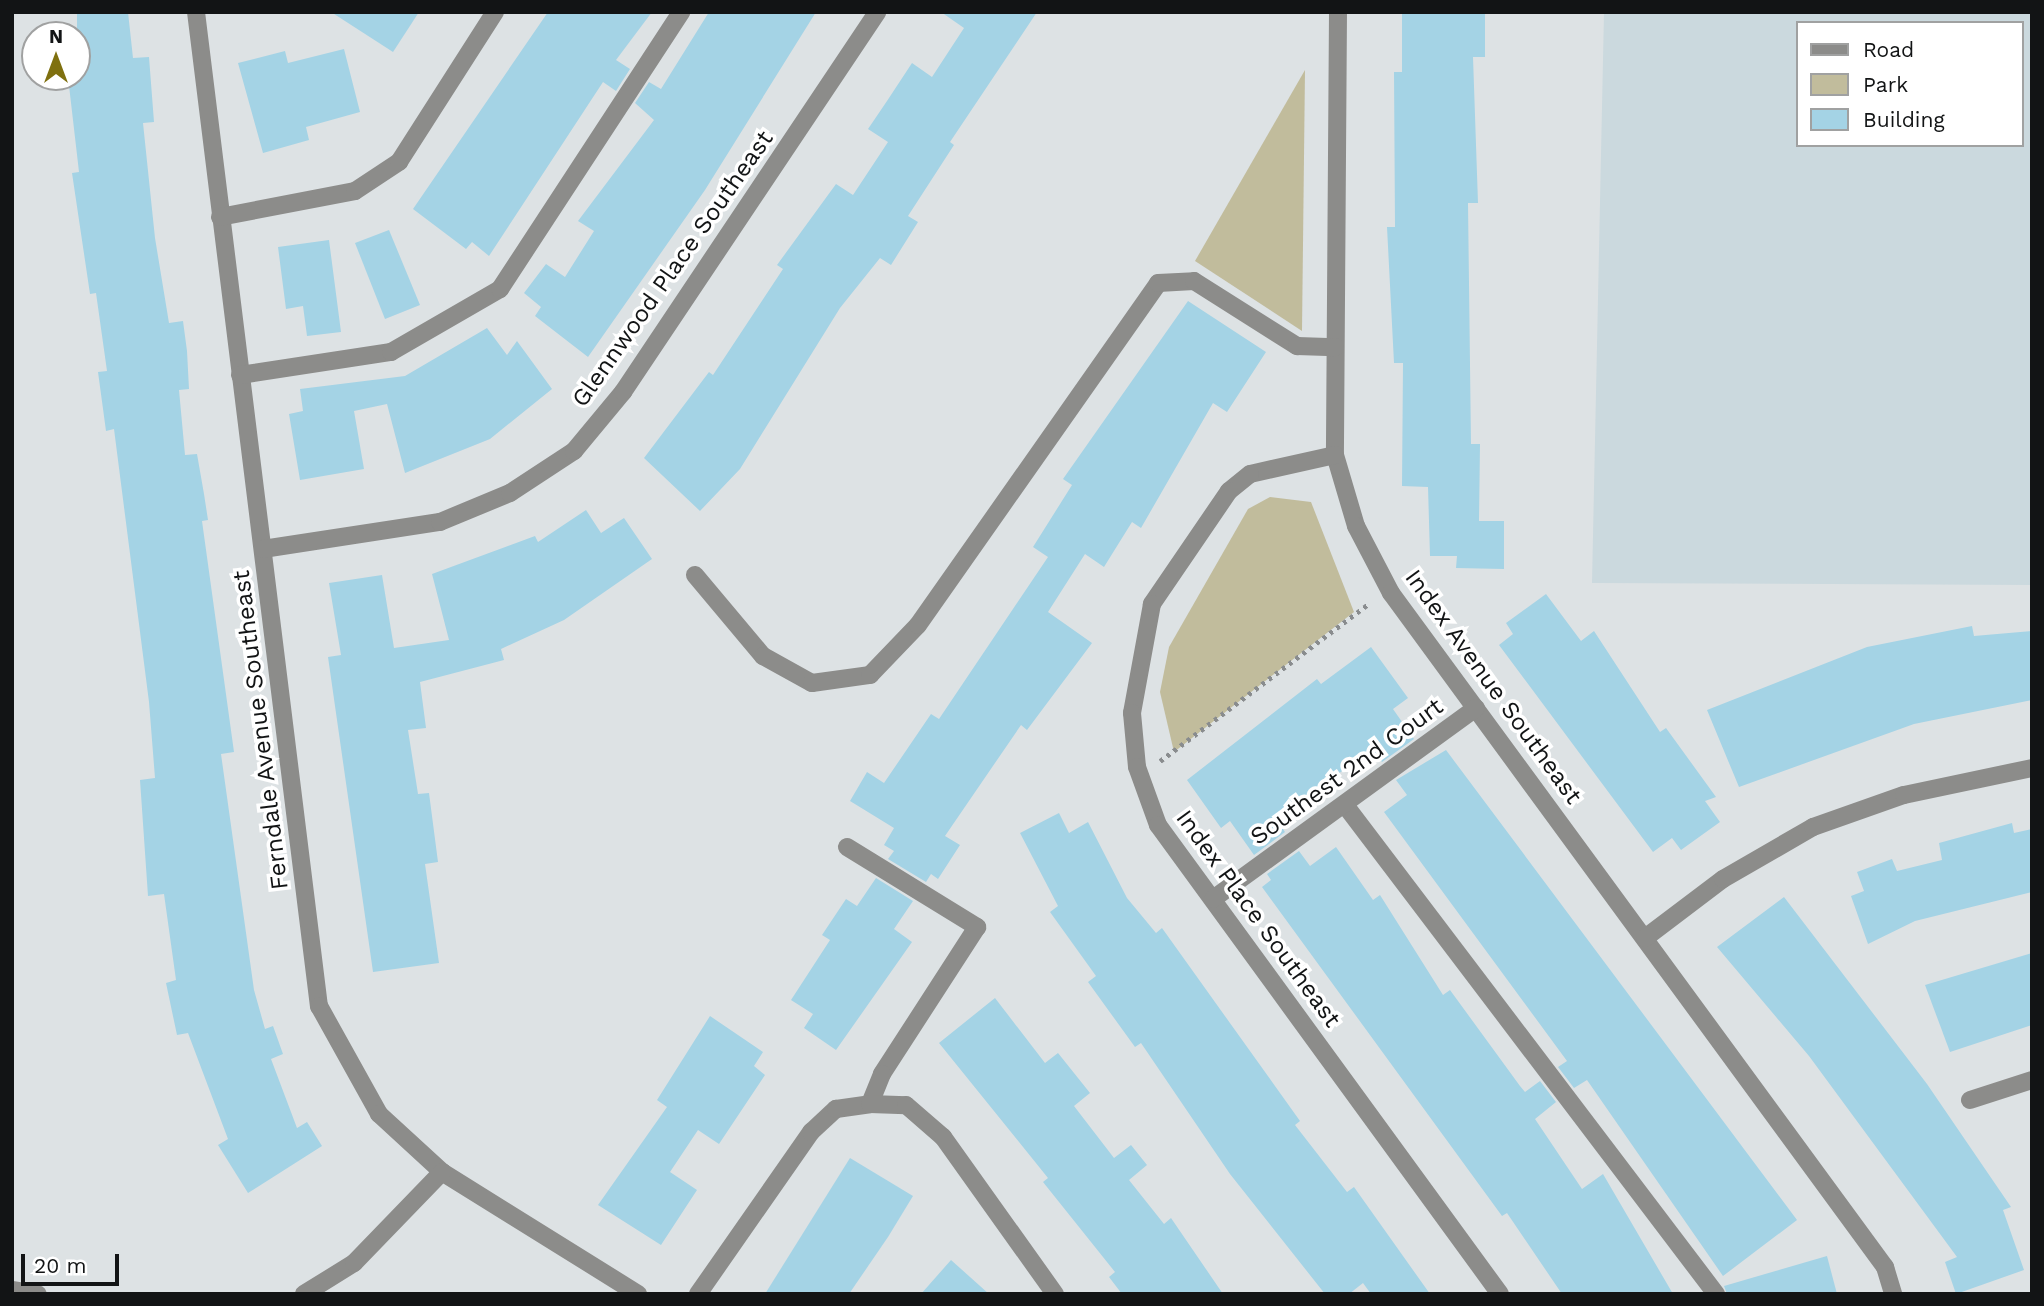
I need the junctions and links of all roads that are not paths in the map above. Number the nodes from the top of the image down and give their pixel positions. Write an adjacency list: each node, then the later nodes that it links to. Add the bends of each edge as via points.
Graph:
1 (196, 12): 6 (street, Ferndale Avenue Southeast)
2 (495, 12): 6 (street, via 399,162 355,191)
3 (681, 12): 8 (street, via 500,289 391,352)
4 (877, 12): 10 (street, Glennwood Place Southeast, via 623,393 574,451 510,493 440,522)
5 (1338, 12): 7 (street, Index Avenue Southeast)
6 (220, 217): 8 (street, Ferndale Avenue Southeast)
7 (1335, 347): 9 (street, Index Avenue Southeast); 11 (street, via 1297,346 1194,281 1158,283 918,625 870,675 812,684 763,656)
8 (240, 374): 10 (street, Ferndale Avenue Southeast)
9 (1335, 455): 12 (street, Index Avenue Southeast, via 1356,526 1389,588); 16 (street, Index Place Southeast, via 1250,474 1229,491 1152,604 1132,713 1140,776 1158,825)
10 (263, 549): 21 (street, Ferndale Avenue Southeast, via 319,1006 379,1114)
11 (695, 575)
12 (1476, 708): 14 (street, Southest 2nd Court); 17 (street, Index Avenue Southeast)
13 (2032, 768): 17 (street, via 1904,795 1813,827 1723,879)
14 (1345, 805): 16 (street, Southest 2nd Court); 29 (street)
15 (847, 847): 20 (street, via 976,927 883,1073)
16 (1213, 900): 28 (street, Index Place Southeast)
17 (1645, 937): 30 (street, Index Avenue Southeast, via 1885,1267)
18 (2032, 1080): 19 (street)
19 (1970, 1100)
20 (870, 1104): 26 (street, via 836,1109 811,1132); 27 (street, via 906,1105 943,1137)
21 (442, 1172): 24 (street, via 354,1263); 25 (street, Ferndale Avenue Southeast)
22 (12, 1290): 23 (street)
23 (38, 1294)
24 (304, 1294)
25 (638, 1294)
26 (698, 1294)
27 (1055, 1294)
28 (1500, 1294)
29 (1716, 1294)
30 (1893, 1294)

